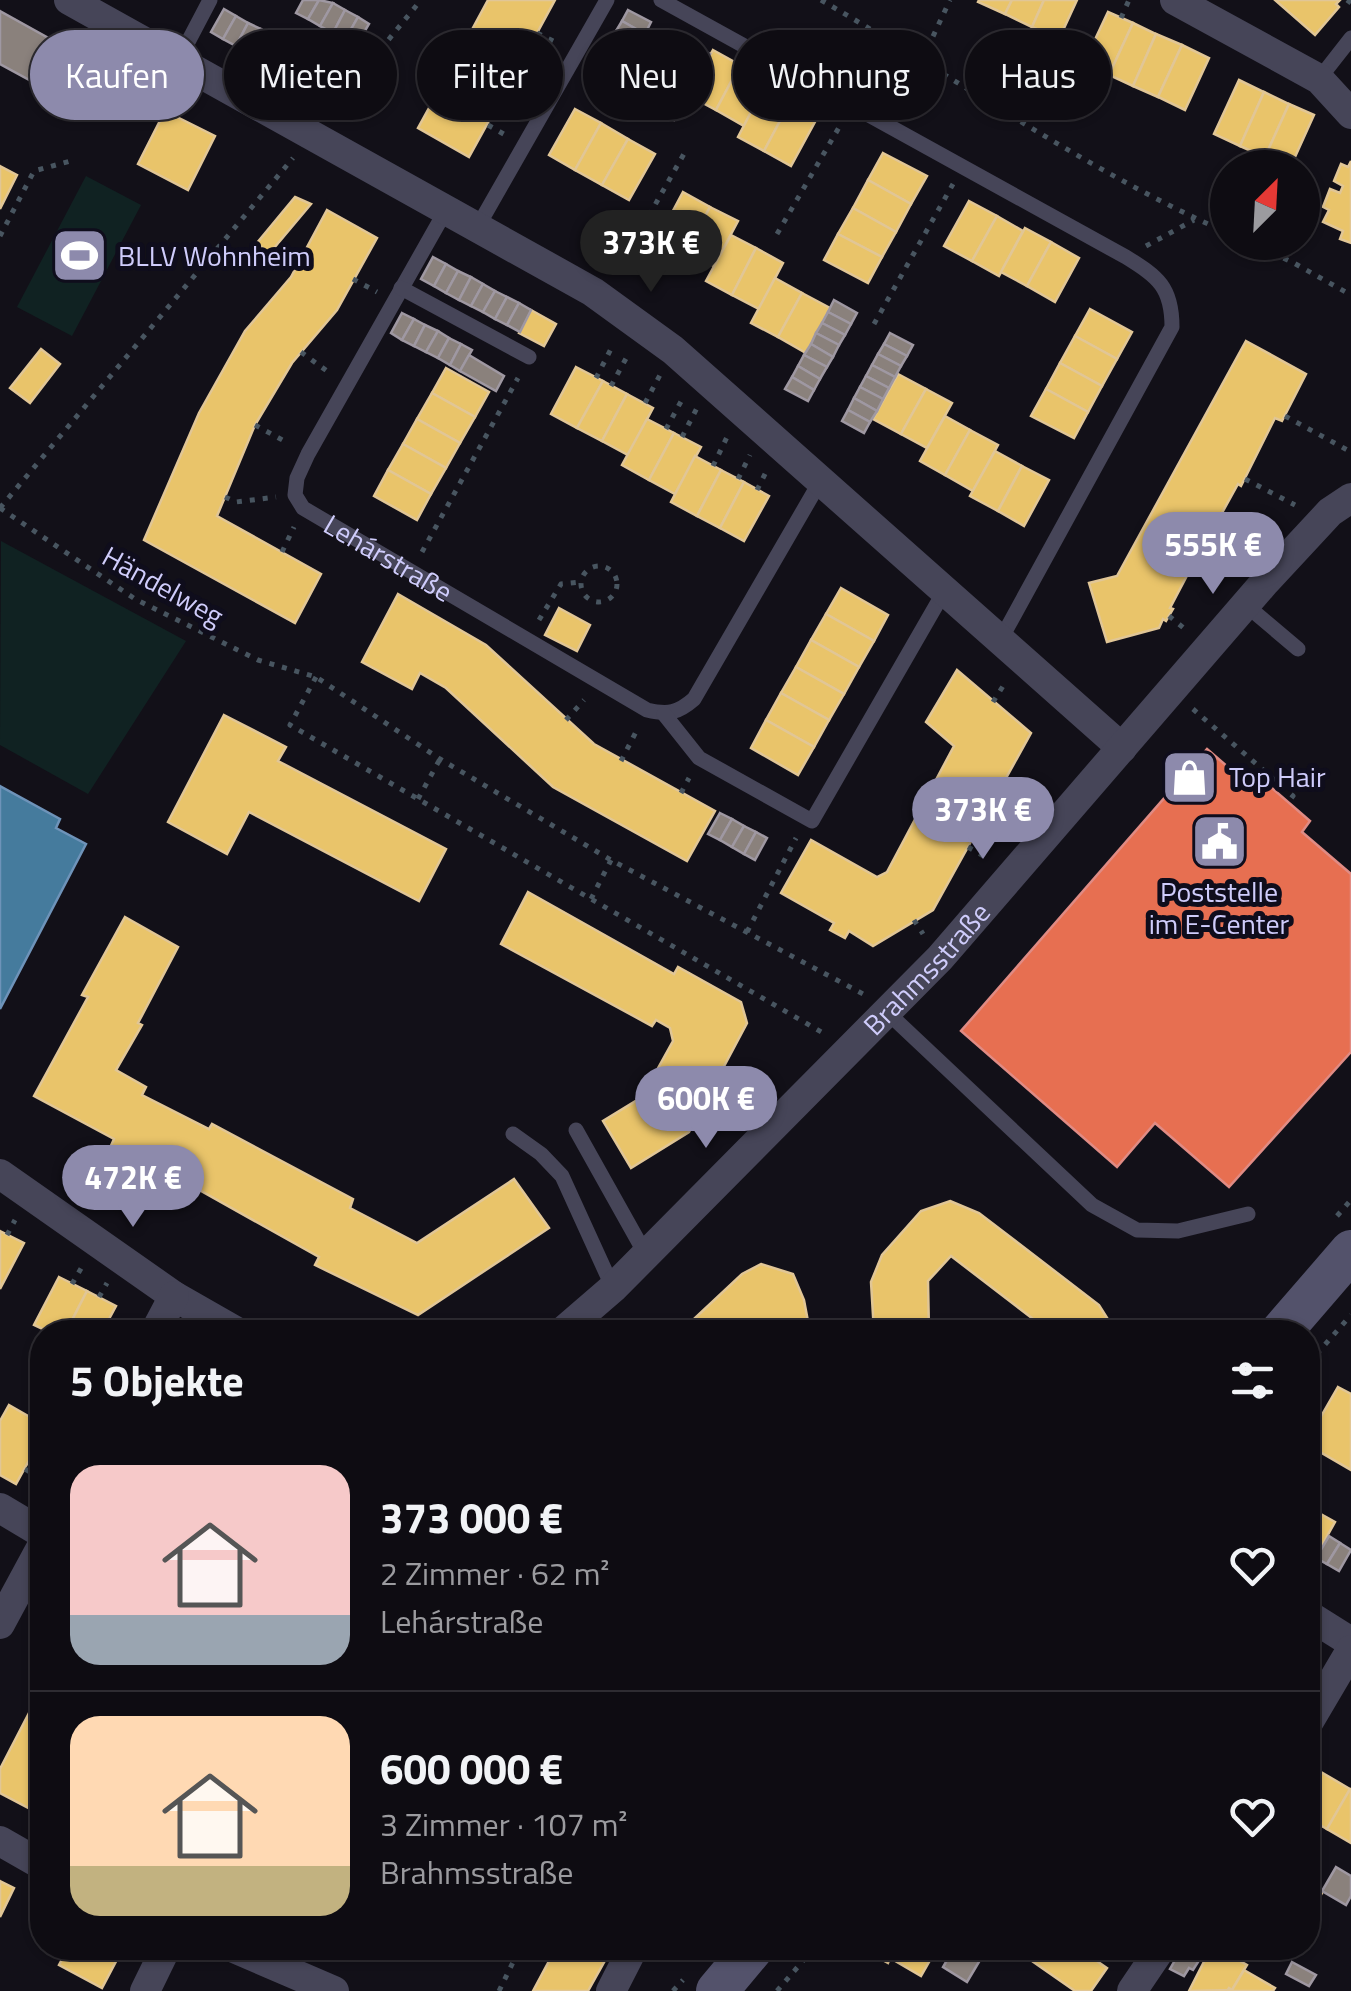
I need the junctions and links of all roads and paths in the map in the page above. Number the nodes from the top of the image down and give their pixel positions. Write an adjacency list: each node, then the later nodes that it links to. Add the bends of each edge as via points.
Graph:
1 (68, 0): 11 (street)
2 (210, 0): 12 (lane)
3 (421, 0): 25 (path)
4 (606, 0): 32 (lane)
5 (661, 0): 16 (lane)
6 (822, 0): 13 (path)
7 (950, 0): 14 (path)
8 (1129, 0): 10 (path)
9 (1176, 0): 19 (street)
10 (1121, 18)
11 (123, 30)
12 (194, 30)
13 (873, 30)
14 (937, 30)
15 (1351, 38): 19 (lane)
16 (733, 40)
17 (945, 73): 30 (path, via 1044,137)
18 (204, 75): 25 (street)
19 (1319, 79): 20 (street)
20 (1351, 114)
21 (843, 120): 33 (path)
22 (876, 120): 24 (lane)
23 (894, 120): 24 (path)
24 (890, 128): 28 (lane)
25 (312, 135): 29 (street); 53 (path)
26 (685, 152): 39 (path)
27 (74, 160): 34 (path, via 34,171)
28 (962, 168): 35 (lane); 40 (path)
29 (446, 210): 32 (street); 37 (lane)
30 (1195, 219): 31 (path); 35 (path)
31 (1210, 225)
32 (477, 228): 39 (street)
33 (778, 234)
34 (0, 236)
35 (1126, 257): 60 (lane, via 1156,276 1167,292 1172,327)
36 (1283, 260): 38 (path)
37 (401, 288): 42 (lane); 43 (lane)
38 (1351, 295)
39 (602, 298): 49 (street, via 673,350)
40 (874, 324)
41 (301, 352): 43 (path)
42 (529, 358): 55 (path)
43 (346, 384): 47 (lane)
44 (1285, 416): 46 (path)
45 (255, 425): 47 (path)
46 (1351, 452)
47 (308, 454): 50 (lane)
48 (1245, 479): 54 (path)
49 (821, 480): 57 (street); 65 (lane, via 694,698 680,712)
50 (295, 495): 51 (path, via 236,502); 55 (lane, Lehárstraße, via 303,508)
51 (225, 497)
52 (1351, 498): 54 (street, Brahmsstraße)
53 (0, 508): 62 (path, Händelweg, via 135,599 258,660)
54 (1323, 520): 58 (street, Brahmsstraße)
55 (411, 570): 59 (lane, Lehárstraße)
56 (581, 582): 56 (path, via 587,570 603,566 616,583 608,599 597,602); 59 (path, via 561,584)
57 (945, 590): 60 (street); 71 (lane, via 812,821)
58 (1246, 605): 61 (lane); 63 (street, Brahmsstraße)
59 (528, 638): 64 (lane, Lehárstraße)
60 (1001, 639): 66 (street)
61 (1298, 649)
62 (316, 676): 67 (path, Händelweg); 69 (path, via 290,725)
63 (1172, 690): 66 (street, Brahmsstraße); 70 (path, via 1293,796)
64 (647, 710): 65 (lane, Lehárstraße); 68 (path)
65 (664, 714): 71 (lane, via 699,758)
66 (1122, 748): 75 (street, Brahmsstraße, via 940,958)
67 (440, 759): 69 (path); 72 (path, Händelweg)
68 (621, 760)
69 (418, 799): 73 (path)
70 (1288, 802)
71 (807, 818): 74 (path)
72 (611, 860): 73 (path); 74 (path, Händelweg)
73 (591, 899): 77 (path, via 822,1033)
74 (747, 932): 75 (path, Händelweg)
75 (876, 1004): 76 (path); 81 (lane, via 1078,1192 1137,1230 1178,1231); 83 (street, Brahmsstraße)
76 (851, 1008)
77 (837, 1020)
78 (576, 1130): 83 (lane)
79 (513, 1134): 84 (lane, via 562,1176)
80 (0, 1174): 85 (street)
81 (1248, 1214)
82 (1351, 1251): 90 (main road)
83 (646, 1254): 84 (street, Brahmsstraße)
84 (612, 1288): 89 (street, Brahmsstraße)
85 (174, 1296): 87 (street); 88 (street)
86 (1351, 1315): 91 (path)
87 (161, 1320)
88 (216, 1320)
89 (576, 1320)
90 (1291, 1320)
91 (1320, 1350)
92 (25, 1469): 93 (path)
93 (30, 1472)
94 (0, 1508): 95 (street)
95 (30, 1526)
96 (30, 1568): 98 (street)
97 (1320, 1623): 99 (street)
98 (0, 1624)
99 (1351, 1642)
100 (1351, 1650): 101 (street)
101 (1320, 1703)
102 (0, 1842): 103 (street)
103 (30, 1858)
104 (160, 1960): 111 (street)
105 (262, 1960): 112 (street)
106 (514, 1960): 113 (path)
107 (627, 1960): 114 (street)
108 (743, 1960): 115 (main road)
109 (804, 1960): 116 (path)
110 (1153, 1960): 117 (street)
111 (145, 1991)
112 (334, 1991)
113 (499, 1991)
114 (611, 1991)
115 (718, 1991)
116 (777, 1991)
117 (1132, 1991)

